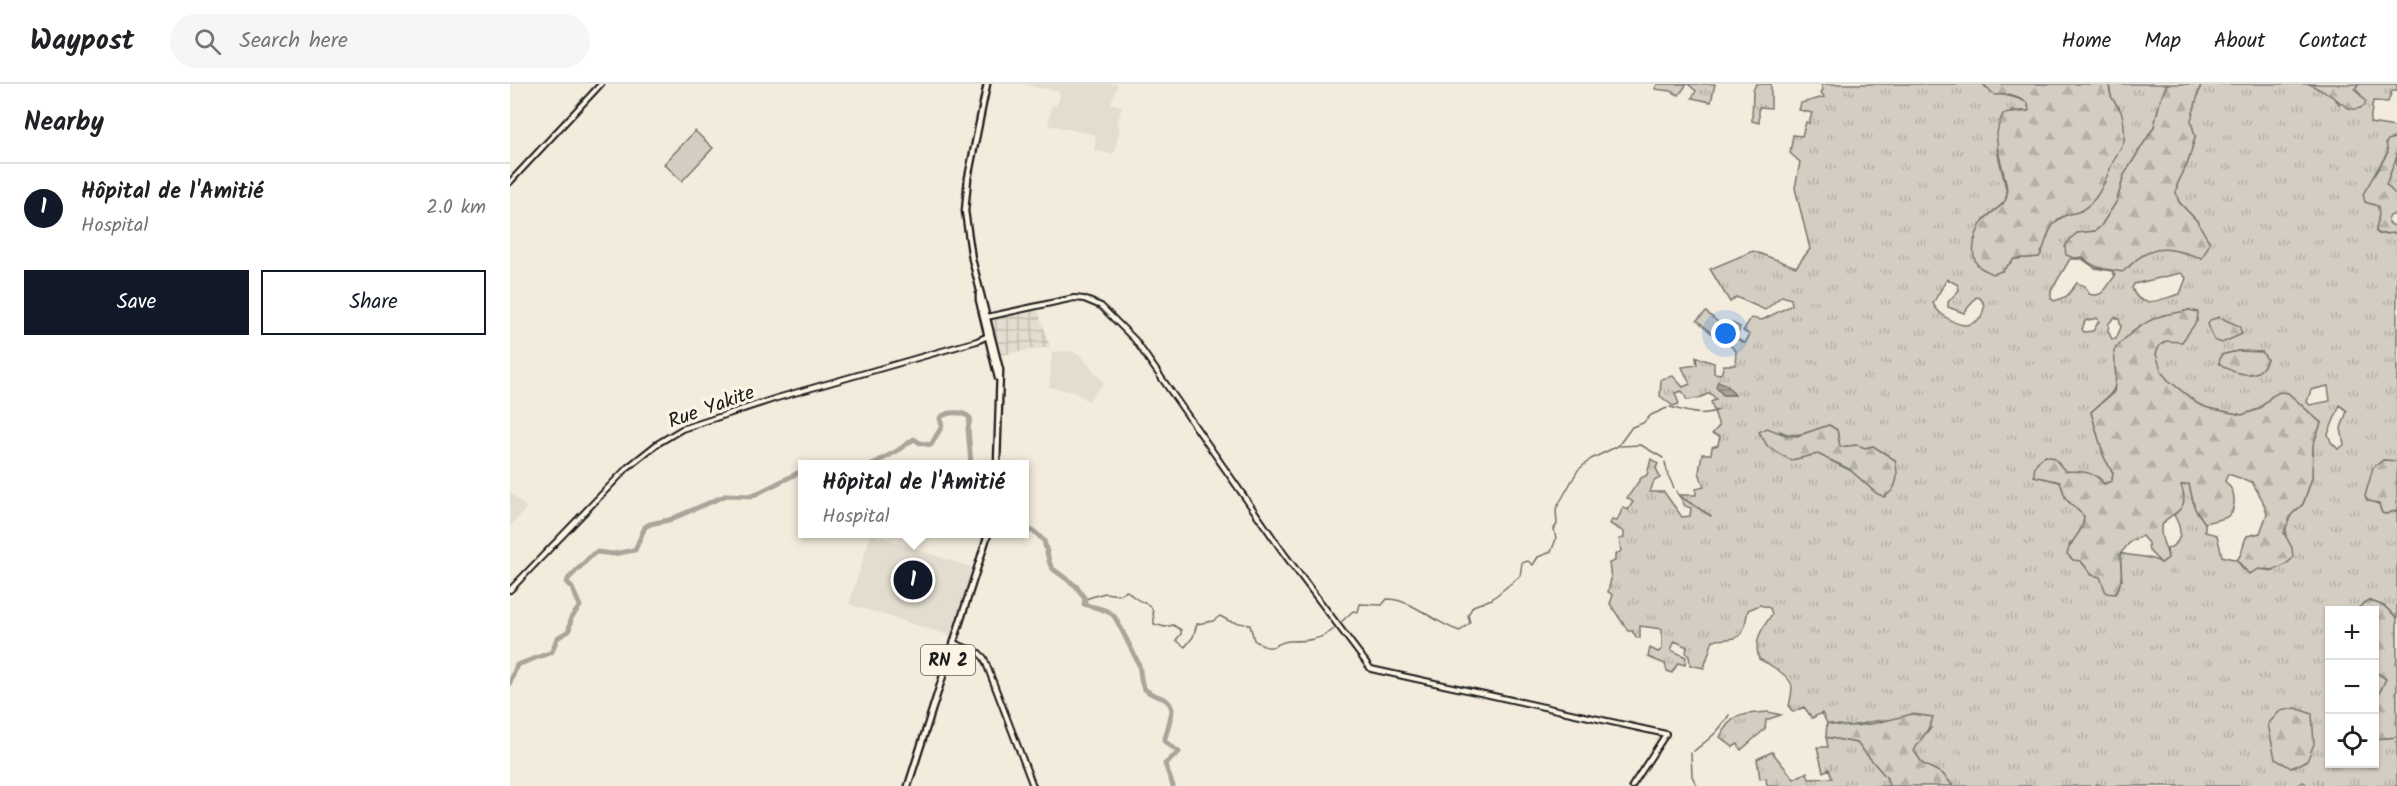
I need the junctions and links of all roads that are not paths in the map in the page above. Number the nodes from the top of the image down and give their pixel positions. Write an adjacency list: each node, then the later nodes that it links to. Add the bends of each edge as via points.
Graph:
1 (601, 84): 3 (street)
2 (987, 84): 4 (main road, via 966,192 967,230 979,300)
3 (510, 182)
4 (986, 317): 5 (main road); 14 (street, via 1074,298 1101,306 1135,340 1285,555 1371,669 1666,734)
5 (990, 335): 6 (street, Rue Yakite); 7 (main road)
6 (977, 341): 7 (street, Rue Yakite); 10 (street, Rue Yakite, via 682,429 628,467)
7 (992, 342): 8 (main road, via 999,381)
8 (997, 460)
9 (987, 538): 11 (main road, RN 2)
10 (510, 590)
11 (954, 643): 12 (main road, RN 2); 13 (street, via 984,658)
12 (908, 786)
13 (1033, 786)
14 (1632, 786)

